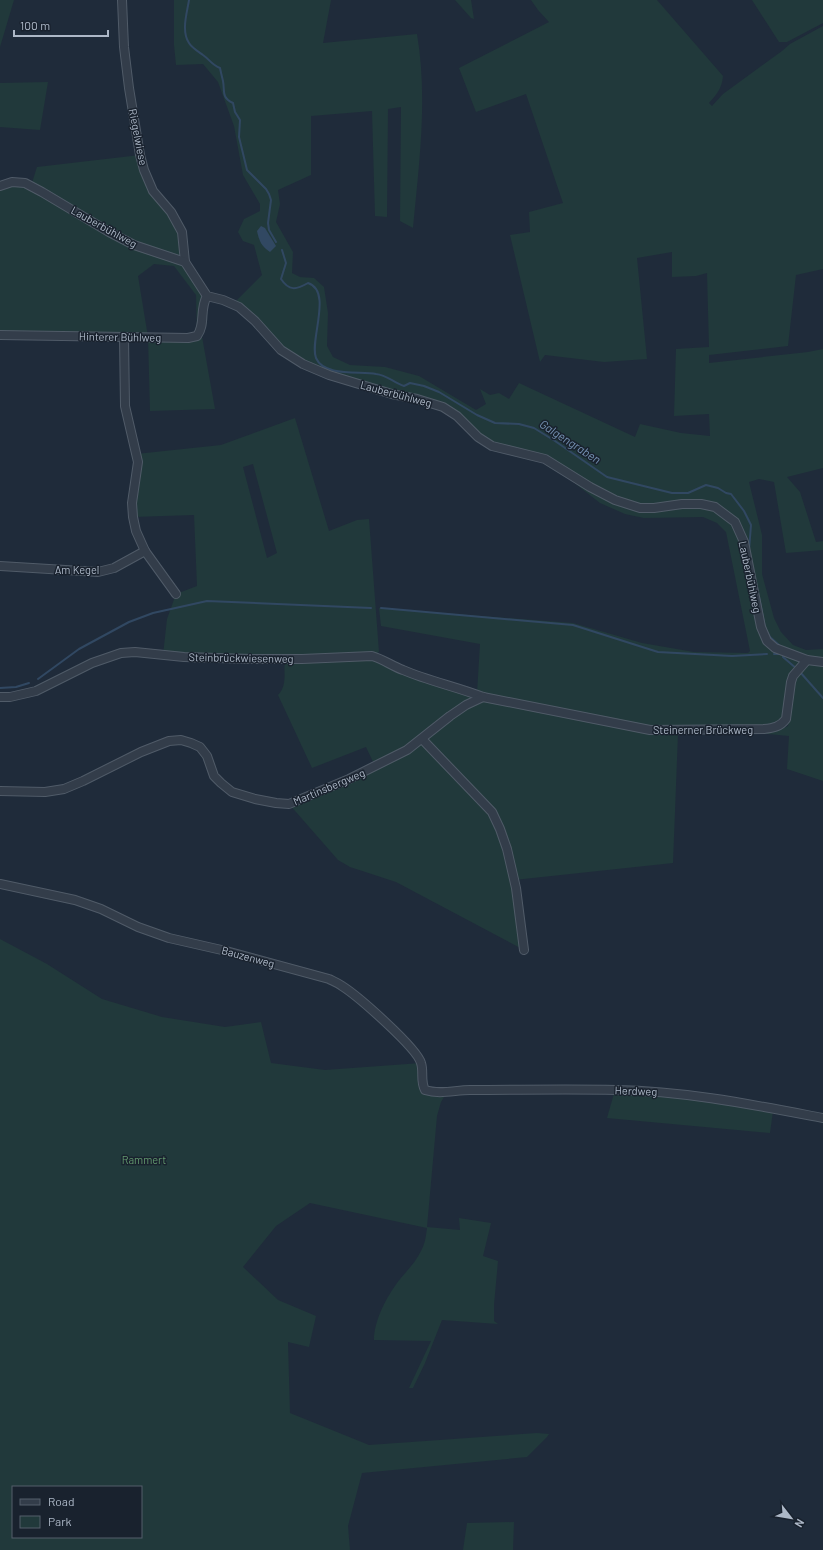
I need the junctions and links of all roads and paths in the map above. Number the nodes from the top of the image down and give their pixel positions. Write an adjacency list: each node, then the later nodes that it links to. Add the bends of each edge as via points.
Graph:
1 (122, 0): 3 (street, Riegelwiese, via 124,47 140,155 153,191 182,232)
2 (0, 186): 3 (street, Lauberbühlweg, via 12,182 25,183 134,245)
3 (185, 262): 4 (street)
4 (207, 296): 6 (street, Hinterer Bühlweg, via 203,302 201,331 197,336); 11 (street, Lauberbühlweg, via 239,307 281,350 302,364 335,377 443,407 492,446 545,458 615,500 640,508 682,504 715,507 735,522 744,542 760,627 767,641)
5 (0, 334): 6 (street, Hinterer Bühlweg)
6 (124, 337): 7 (street, via 125,406 138,462 132,503 133,517 136,531)
7 (146, 551): 8 (street, Am Kegel, via 114,568 98,572); 9 (street)
8 (0, 566)
9 (176, 594)
10 (823, 662): 11 (street, Lauberbühlweg)
11 (804, 663): 13 (street, Steinerner Brückweg, via 793,676 783,724 764,729 650,730)
12 (0, 697): 13 (street, Steinbrückwiesenweg, via 36,691 92,663 135,652 251,659 372,656 403,670)
13 (483, 698): 14 (street, Martinsbergweg, via 466,704)
14 (422, 739): 15 (street, Martinsbergweg, via 375,767 289,804 232,792 214,776 207,756 200,747 180,740 169,741 141,752 64,789 45,792); 17 (street, via 495,818 507,849 516,888)
15 (0, 791)
16 (0, 884): 18 (street, Bauzenweg, via 75,900 169,938 329,979 360,999 411,1048 421,1063 422,1084 425,1090)
17 (524, 950)
18 (447, 1092): 19 (street, Herdweg, via 658,1092 700,1096)
19 (823, 1118)

